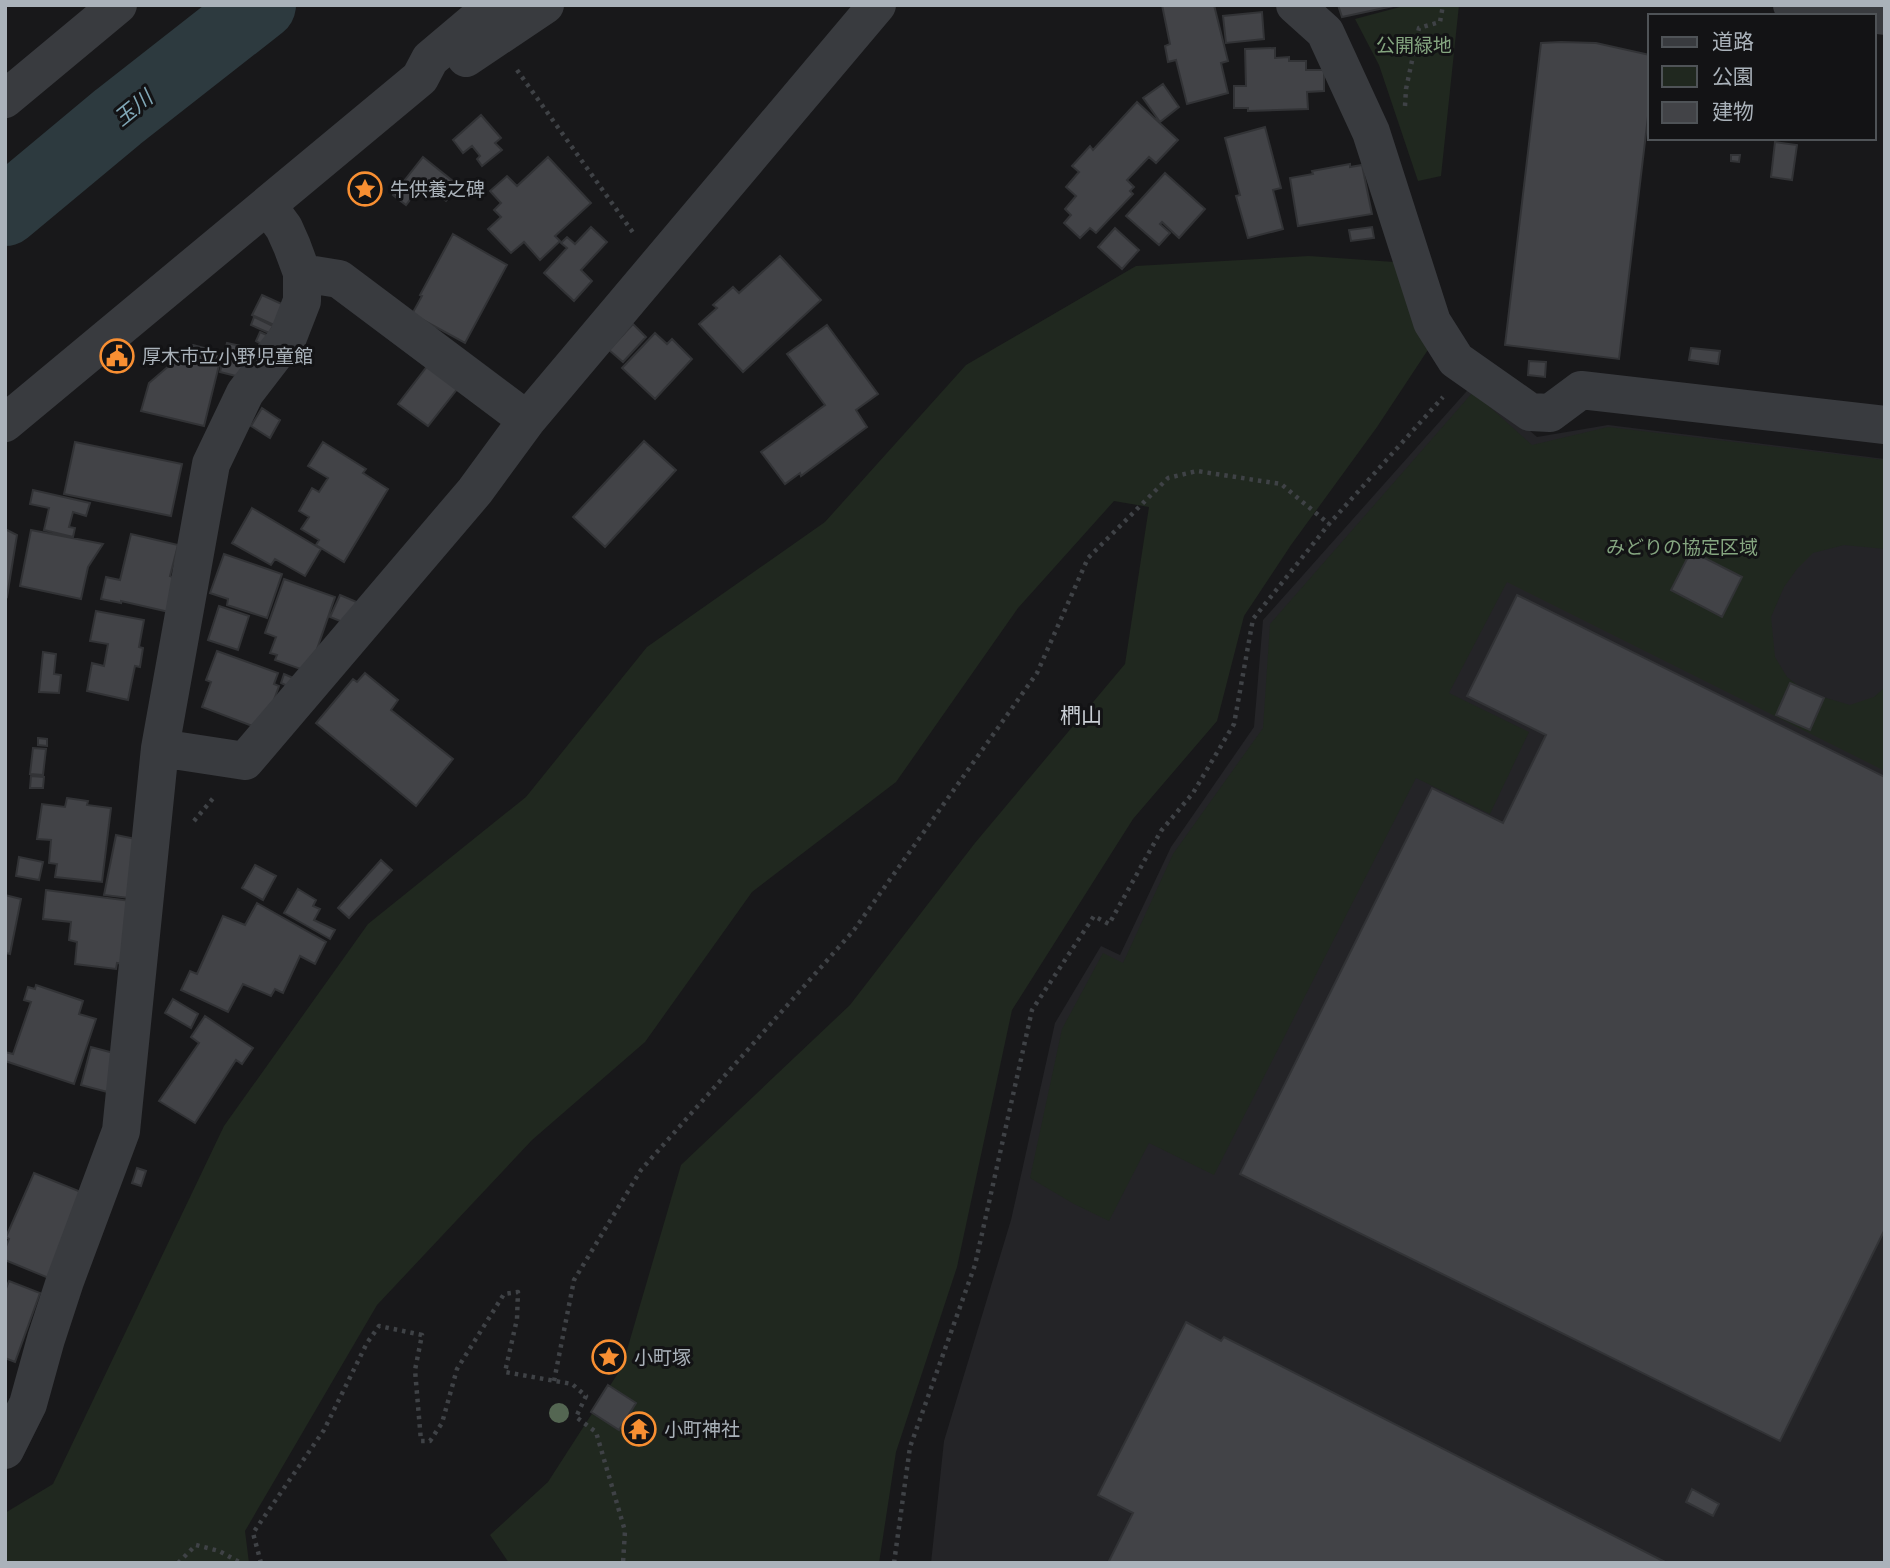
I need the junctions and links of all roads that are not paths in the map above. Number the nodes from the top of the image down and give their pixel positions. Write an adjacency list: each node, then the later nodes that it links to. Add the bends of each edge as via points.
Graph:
1 (118, 5): 8 (street)
2 (545, 5): 7 (street)
3 (877, 5): 11 (street)
4 (1295, 5): 13 (street, via 1325,32 1371,132 1432,322 1467,370 1530,412 1550,412 1581,390)
5 (1792, 5): 6 (street)
6 (1868, 14)
7 (492, 22): 9 (street, via 446,73 420,78)
8 (5, 99)
9 (268, 206): 10 (street, via 284,228); 12 (street)
10 (302, 273): 11 (street, via 339,279); 14 (street, via 302,301 288,337 245,393 211,464)
11 (527, 420): 14 (street, via 475,491 246,761)
12 (5, 424)
13 (1885, 425)
14 (160, 748): 15 (street, via 121,1131 65,1281 28,1404)
15 (5, 1450)

